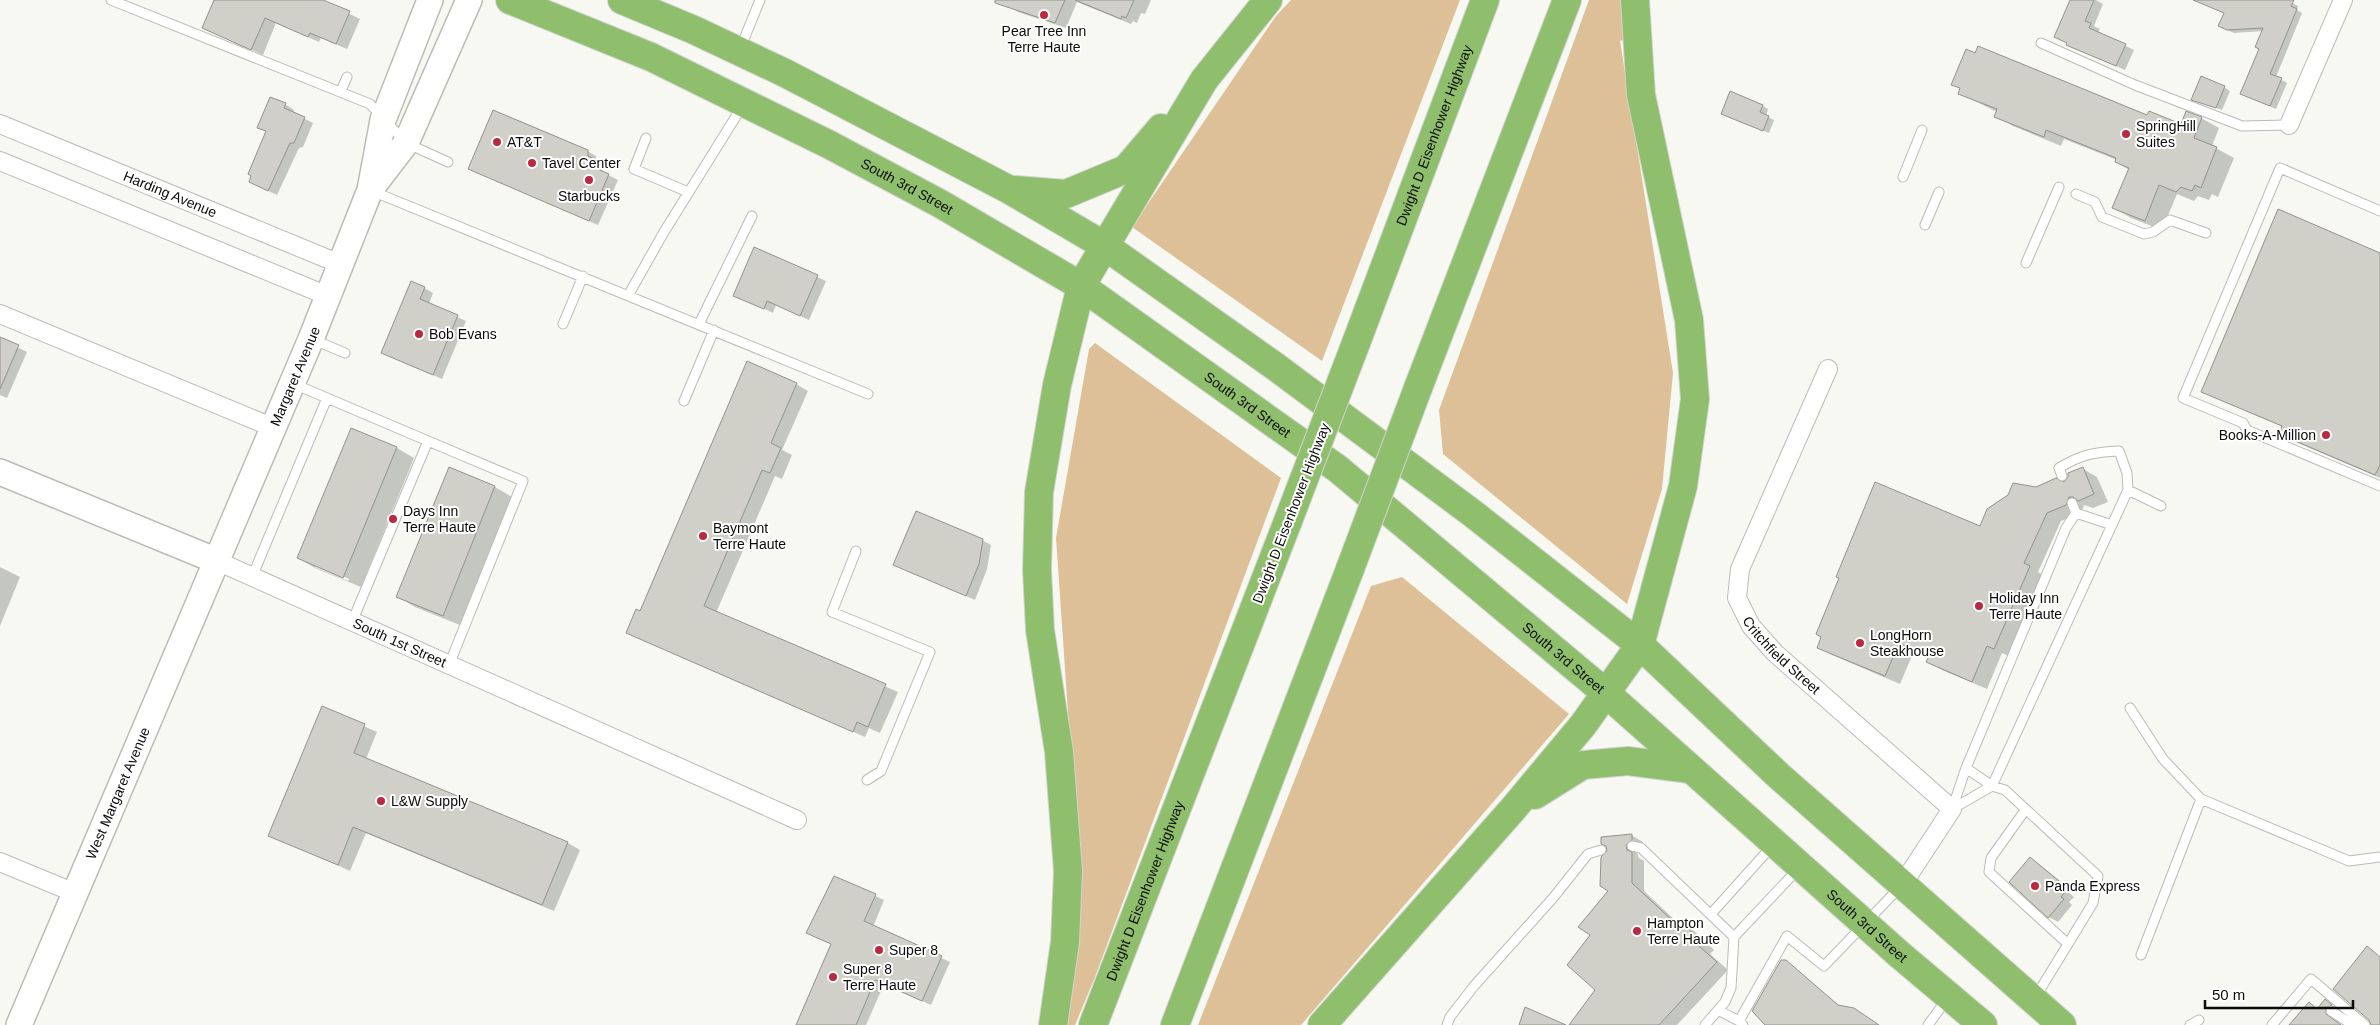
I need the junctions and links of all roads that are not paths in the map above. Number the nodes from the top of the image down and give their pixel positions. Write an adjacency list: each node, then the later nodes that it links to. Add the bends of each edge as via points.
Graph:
1 (111, 0): 16 (lane)
2 (430, 0): 18 (street, Margaret Avenue)
3 (469, 0): 23 (street, Margaret Avenue)
4 (510, 0): 17 (highway, South 3rd Street, via 651,57)
5 (622, 0): 13 (highway)
6 (760, 0): 13 (lane)
7 (1268, 0): 15 (highway)
8 (1485, 0): 104 (highway, Dwight D Eisenhower Highway, bridge)
9 (1567, 0): 105 (highway, bridge)
10 (1635, 0): 69 (highway, via 1641,95 1689,320 1695,398 1683,486)
11 (2343, 0): 20 (street)
12 (2041, 43): 20 (lane, via 2135,85 2242,126)
13 (739, 52): 28 (highway)
14 (347, 77): 16 (lane)
15 (1204, 80): 28 (highway, via 1126,169 1066,194); 37 (highway)
16 (341, 92): 18 (lane, via 370,104)
17 (744, 103): 30 (lane); 41 (highway, South 3rd Street, via 939,203)
18 (382, 120): 23 (lane); 29 (street, Margaret Avenue)
19 (0, 125): 39 (street, Harding Avenue)
20 (2289, 125)
21 (1922, 130): 26 (lane)
22 (646, 138): 30 (lane, via 634,169)
23 (406, 143): 25 (lane); 29 (street, Margaret Avenue)
24 (0, 161): 43 (street)
25 (448, 162)
26 (1903, 177)
27 (2059, 187): 38 (lane)
28 (1008, 189): 37 (highway)
29 (370, 190): 39 (street, Margaret Avenue); 40 (lane)
30 (688, 192): 42 (lane)
31 (1939, 192): 35 (lane)
32 (2076, 194): 36 (lane, via 2096,202 2102,217 2144,234 2153,232 2170,220)
33 (2380, 211): 59 (lane, via 2280,168 2183,398 2243,423 2247,430)
34 (752, 216): 46 (lane)
35 (1925, 225)
36 (2206, 233)
37 (1105, 246): 41 (highway); 69 (highway, via 1276,366 1449,495)
38 (2026, 263)
39 (340, 264): 43 (street, Margaret Avenue)
40 (583, 276): 42 (lane); 45 (lane)
41 (1081, 286): 71 (highway, South 3rd Street, via 1338,469); 103 (highway, via 1057,385 1039,492 1037,570 1040,630 1059,752 1068,871 1065,942)
42 (629, 294): 46 (lane)
43 (328, 296): 48 (street, Margaret Avenue)
44 (0, 314): 55 (street)
45 (562, 324)
46 (699, 324): 47 (lane)
47 (714, 330): 52 (lane); 54 (lane)
48 (311, 339): 49 (lane); 51 (street, Margaret Avenue)
49 (345, 353)
50 (1828, 369): 79 (street, Critchfield Street, via 1740,568 1737,598 1751,626 1775,653)
51 (292, 384): 53 (lane); 55 (street, Margaret Avenue)
52 (868, 394)
53 (327, 398): 56 (lane); 67 (lane)
54 (684, 401)
55 (274, 428): 66 (street, Margaret Avenue)
56 (428, 441): 68 (lane); 70 (lane, via 524,481)
57 (0, 472): 66 (street, South 1st Street)
58 (2062, 476): 60 (lane, via 2058,468 2073,459 2092,452 2119,450)
59 (2380, 486)
60 (2128, 490): 62 (lane); 64 (lane)
61 (2072, 503): 63 (lane)
62 (2162, 506)
63 (2076, 513): 64 (lane); 74 (lane, via 2066,528)
64 (2112, 526): 76 (lane)
65 (856, 551): 75 (lane, via 832,612 930,652 882,771)
66 (217, 561): 67 (street, South 1st Street); 89 (street, West Margaret Avenue)
67 (252, 577): 68 (street, South 1st Street)
68 (352, 622): 70 (street, South 1st Street)
69 (1640, 645): 71 (highway); 88 (highway, via 1778,776)
70 (449, 665): 81 (street, South 1st Street)
71 (1607, 694): 73 (highway, South 3rd Street); 78 (highway)
72 (2130, 708): 77 (lane, via 2163,759)
73 (1690, 768): 78 (highway, via 1628,761 1583,765); 82 (highway, South 3rd Street)
74 (1966, 768): 76 (lane); 79 (lane)
75 (866, 780)
76 (1992, 786): 79 (lane); 80 (lane, via 2006,790)
77 (2202, 799): 85 (lane, via 2349,861); 94 (lane)
78 (1513, 809): 106 (highway)
79 (1952, 809): 88 (street)
80 (2026, 809): 93 (lane, via 2098,876 2093,903); 93 (lane, via 1991,858 1989,872)
81 (797, 820)
82 (1774, 844): 87 (highway, South 3rd Street); 90 (lane)
83 (1632, 846): 90 (lane, via 1641,848)
84 (1601, 850): 107 (lane, via 1588,854 1474,986)
85 (2380, 857)
86 (0, 862): 89 (street)
87 (1800, 866): 91 (highway, South 3rd Street); 92 (lane)
88 (1902, 885): 91 (lane); 96 (highway)
89 (75, 893): 102 (street, West Margaret Avenue)
90 (1711, 914): 92 (lane)
91 (1865, 924): 95 (highway, South 3rd Street); 101 (lane, via 1824,966 1787,936)
92 (1734, 937): 97 (lane, via 1731,988)
93 (2068, 944): 96 (lane)
94 (2141, 955)
95 (1949, 996): 109 (lane); 110 (highway, South 3rd Street)
96 (2034, 1000): 111 (highway)
97 (1718, 1010): 101 (lane); 108 (lane)
98 (2331, 1011): 100 (lane)
99 (2199, 1020): 112 (lane)
100 (2353, 1022): 113 (lane, via 2311,979); 114 (lane)
101 (1741, 1023)
102 (19, 1025)
103 (1053, 1025)
104 (1093, 1025)
105 (1175, 1025)
106 (1322, 1025)
107 (1447, 1025)
108 (1705, 1025)
109 (1928, 1025)
110 (1983, 1025)
111 (2062, 1025)
112 (2190, 1025)
113 (2272, 1025)
114 (2365, 1025)

